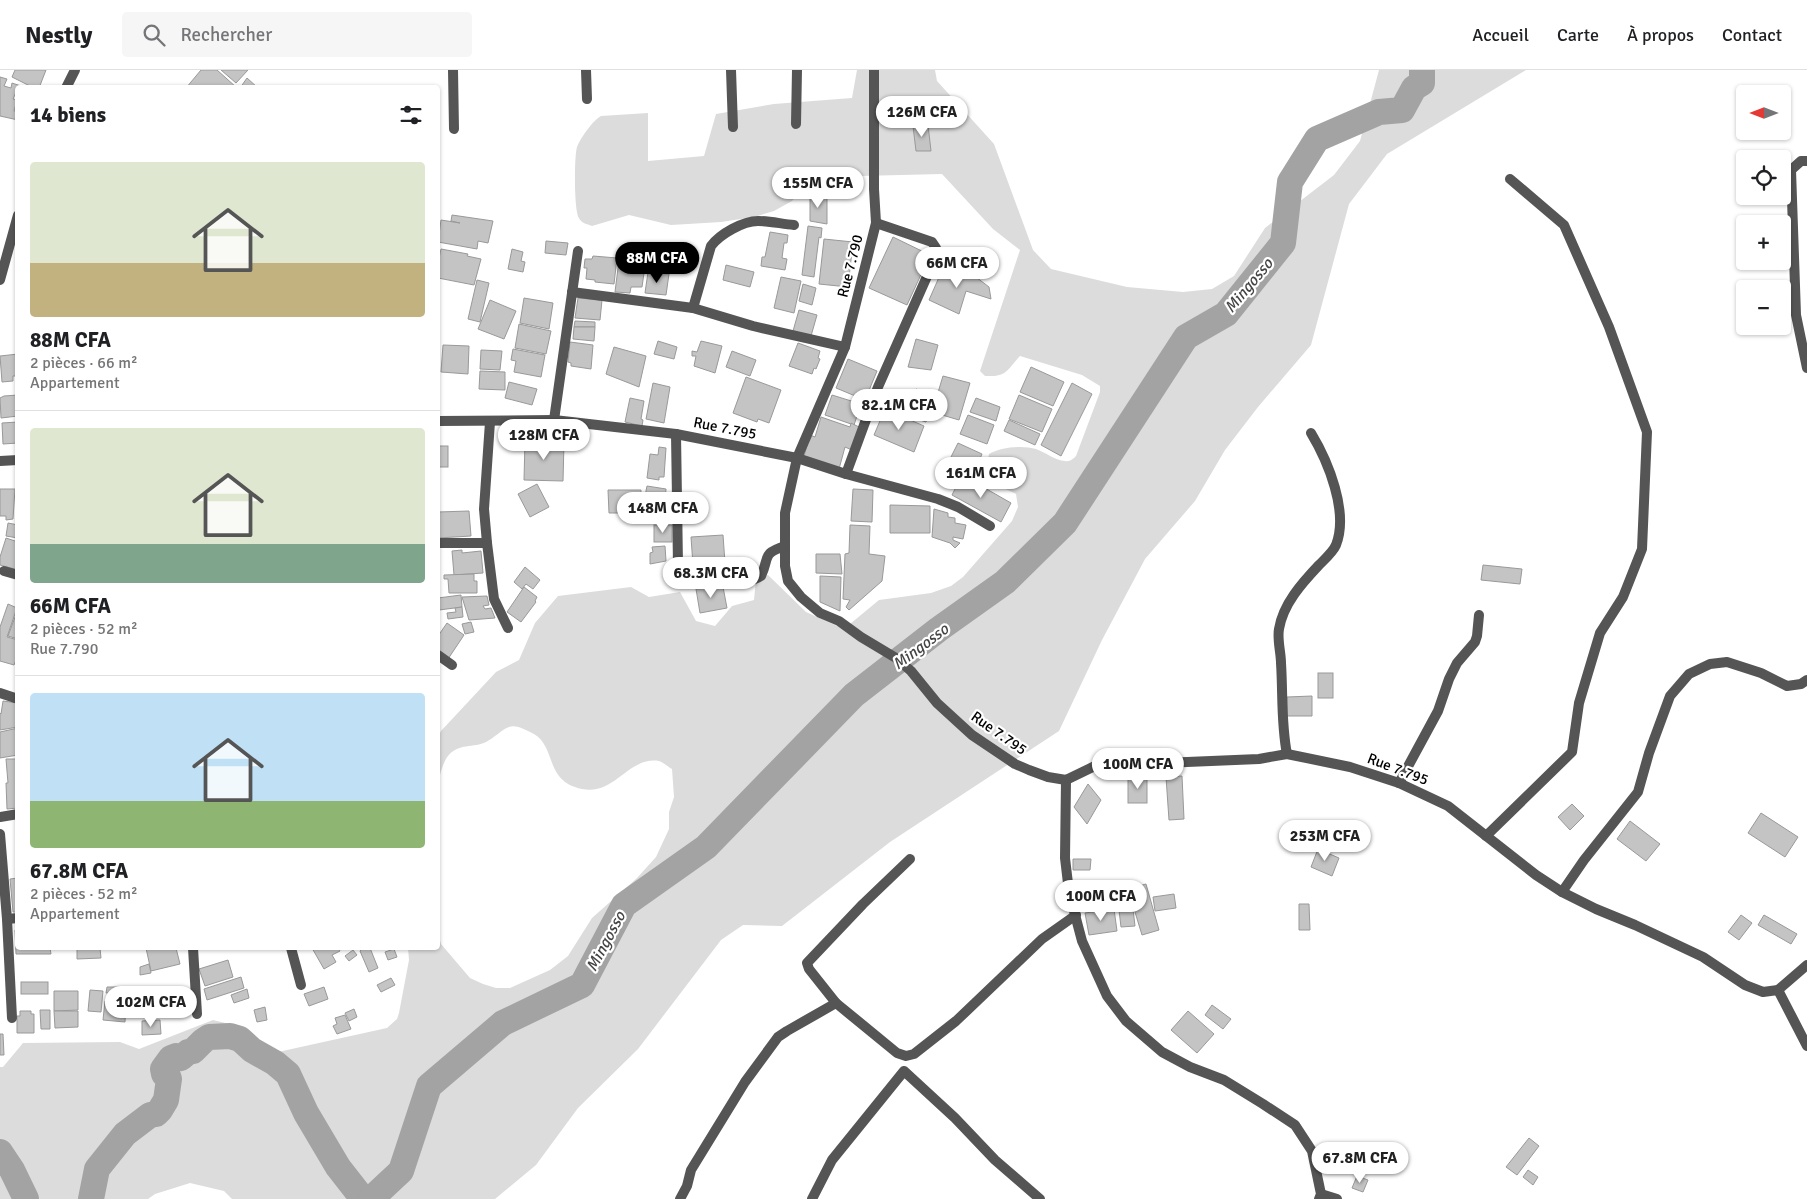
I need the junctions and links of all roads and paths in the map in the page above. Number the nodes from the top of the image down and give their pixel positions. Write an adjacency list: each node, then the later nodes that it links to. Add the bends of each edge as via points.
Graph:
1 (75, 70): 7 (street)
2 (453, 70): 11 (street)
3 (586, 70): 8 (street)
4 (731, 70): 10 (street)
5 (796, 70): 9 (street)
6 (874, 70): 14 (street, Rue 7.790)
7 (68, 85)
8 (587, 98)
9 (796, 124)
10 (733, 127)
11 (454, 129)
12 (1807, 160): 22 (street, via 1801,160 1790,170 1796,315)
13 (1510, 179): 51 (street, via 1564,225 1610,327 1648,432 1642,548 1623,598 1600,633 1579,703 1572,752)
14 (876, 223): 21 (street, Rue 7.790); 31 (street, via 932,242 936,256 878,387)
15 (15, 226): 18 (street)
16 (794, 226): 20 (street, via 750,222 714,241)
17 (578, 251): 19 (street)
18 (0, 280)
19 (572, 292): 20 (street); 23 (street)
20 (693, 308): 21 (street, via 753,326)
21 (845, 347): 28 (street, Rue 7.790)
22 (1807, 368)
23 (554, 420): 25 (street, Rue 7.795); 27 (street, Rue 7.795)
24 (440, 421): 25 (street, Rue 7.795)
25 (490, 422): 34 (street, via 484,509)
26 (1311, 433): 45 (street, via 1321,450 1335,490 1340,520 1335,546 1299,587 1278,630 1283,734)
27 (676, 434): 28 (street, Rue 7.795); 35 (street, via 680,570 685,575 710,582 740,583 758,578 771,550)
28 (797, 458): 31 (street); 35 (street, Rue 7.795, via 785,513)
29 (15, 460): 30 (street)
30 (0, 461)
31 (846, 474): 32 (street, via 938,499)
32 (990, 526)
33 (440, 543): 34 (street)
34 (487, 543): 39 (street, via 494,599)
35 (785, 546): 46 (street, Rue 7.795, via 784,566 788,581 801,597 896,658 972,734 1015,764 1048,777)
36 (4, 571): 37 (street)
37 (15, 574)
38 (1479, 616): 47 (street, via 1477,636 1457,663 1438,711)
39 (508, 628)
40 (440, 657): 41 (street)
41 (452, 665)
42 (1807, 680): 53 (street, via 1787,686 1761,672 1727,662 1710,664 1689,674 1670,696 1638,792)
43 (0, 693): 44 (street)
44 (15, 698)
45 (1287, 754): 46 (street, Rue 7.795, via 1260,759 1108,762); 47 (street, Rue 7.795, via 1350,767)
46 (1066, 780): 55 (street, via 1065,858 1069,892)
47 (1399, 782): 51 (street, Rue 7.795, via 1448,806)
48 (15, 814): 49 (street)
49 (0, 817)
50 (0, 834): 54 (street)
51 (1486, 836): 53 (street, Rue 7.795)
52 (910, 859): 61 (street, via 807,963)
53 (1562, 892): 60 (street, Rue 7.795, via 1703,957 1746,985 1763,992)
54 (8, 914): 63 (street)
55 (1076, 915): 61 (street, via 1042,939 956,1021 914,1054 897,1053); 65 (street, via 1082,941 1095,971 1107,996 1126,1021 1162,1052 1224,1080 1294,1125 1312,1151)
56 (192, 950): 62 (street)
57 (291, 950): 59 (street)
58 (1807, 965): 60 (street)
59 (300, 986)
60 (1778, 990): 64 (street)
61 (836, 1003): 66 (street, via 778,1037 745,1082 691,1170)
62 (197, 1014)
63 (12, 1018)
64 (1807, 1046)
65 (1320, 1197): 69 (street)
66 (680, 1199)
67 (812, 1199): 68 (street, via 832,1160 904,1071)
68 (1040, 1199)
69 (1337, 1199)

